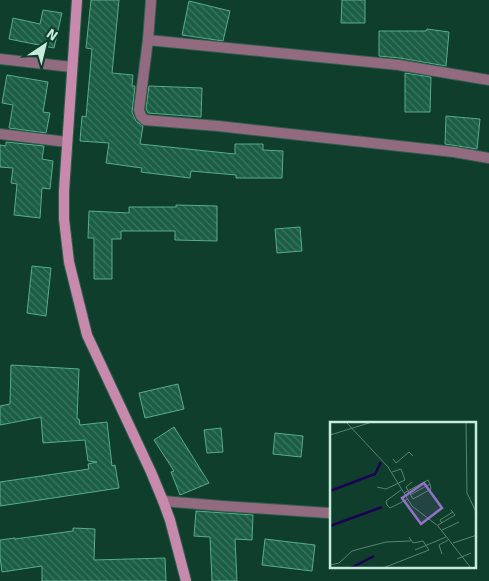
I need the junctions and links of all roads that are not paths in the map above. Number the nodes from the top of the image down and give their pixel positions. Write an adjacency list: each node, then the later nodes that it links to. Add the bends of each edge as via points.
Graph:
1 (77, 0): 5 (main road)
2 (151, 0): 3 (street)
3 (148, 40): 6 (street, via 399,65); 9 (street, via 139,110 145,120)
4 (0, 59): 5 (street)
5 (72, 67): 8 (main road)
6 (489, 80)
7 (0, 134): 8 (street)
8 (67, 142): 10 (main road, via 64,219 69,262 86,335)
9 (489, 158)
10 (163, 501): 11 (street); 12 (main road)
11 (329, 513)
12 (186, 581)

